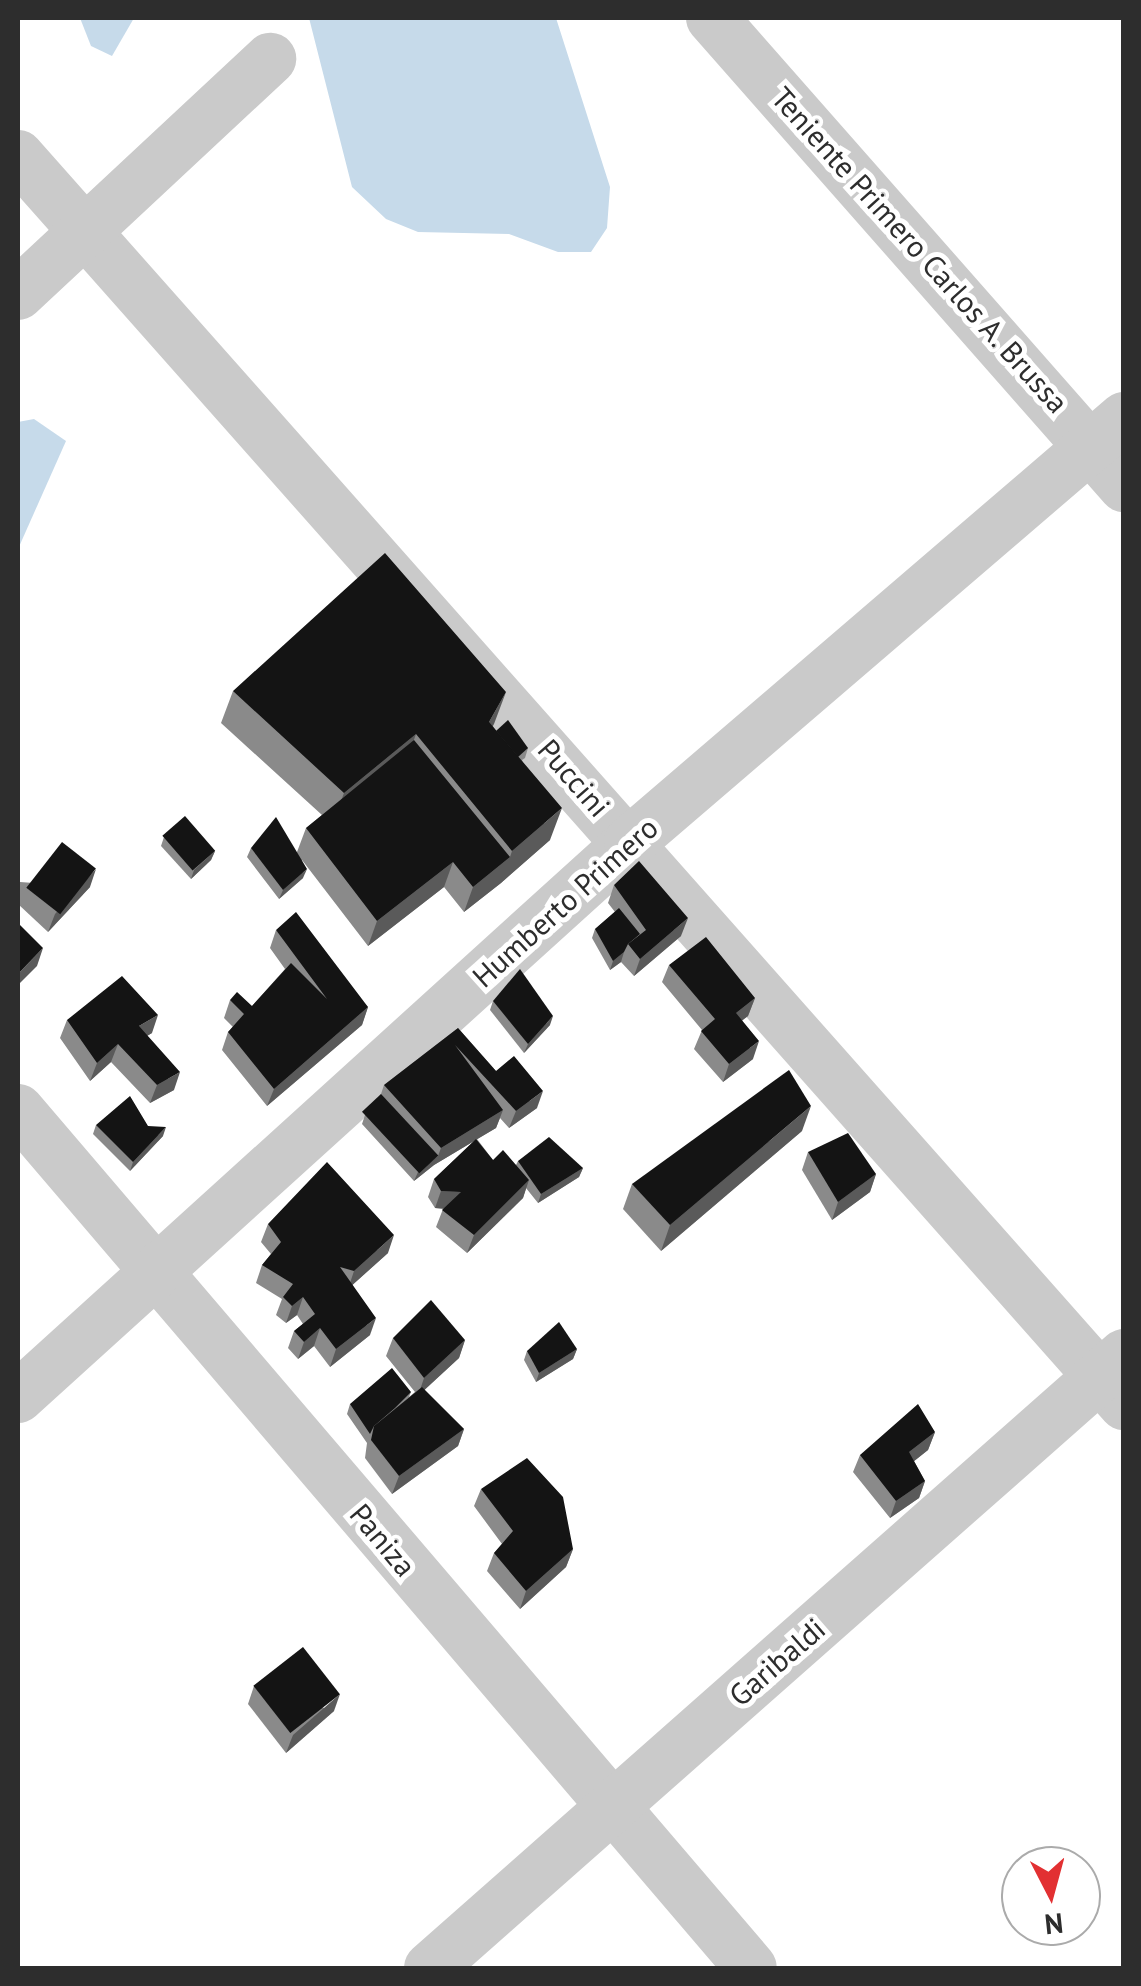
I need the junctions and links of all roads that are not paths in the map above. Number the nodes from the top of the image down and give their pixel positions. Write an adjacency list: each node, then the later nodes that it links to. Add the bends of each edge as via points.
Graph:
1 (712, 18): 6 (street, Teniente Primero Carlos A. Brussa)
2 (270, 59): 4 (street)
3 (18, 156): 4 (street, Puccini)
4 (84, 228): 5 (street); 8 (street, Puccini)
5 (18, 294)
6 (1108, 431): 7 (street, Teniente Primero Carlos A. Brussa); 8 (street, Humberto Primero)
7 (1124, 486)
8 (630, 842): 10 (street, Humberto Primero); 11 (street, Puccini)
9 (18, 1110): 10 (street, Paniza)
10 (157, 1274): 12 (street, Humberto Primero); 13 (street, Paniza)
11 (1116, 1379): 13 (street, Garibaldi)
12 (18, 1398)
13 (612, 1808): 14 (street, Garibaldi); 15 (street, Paniza)
14 (430, 1968)
15 (752, 1968)

